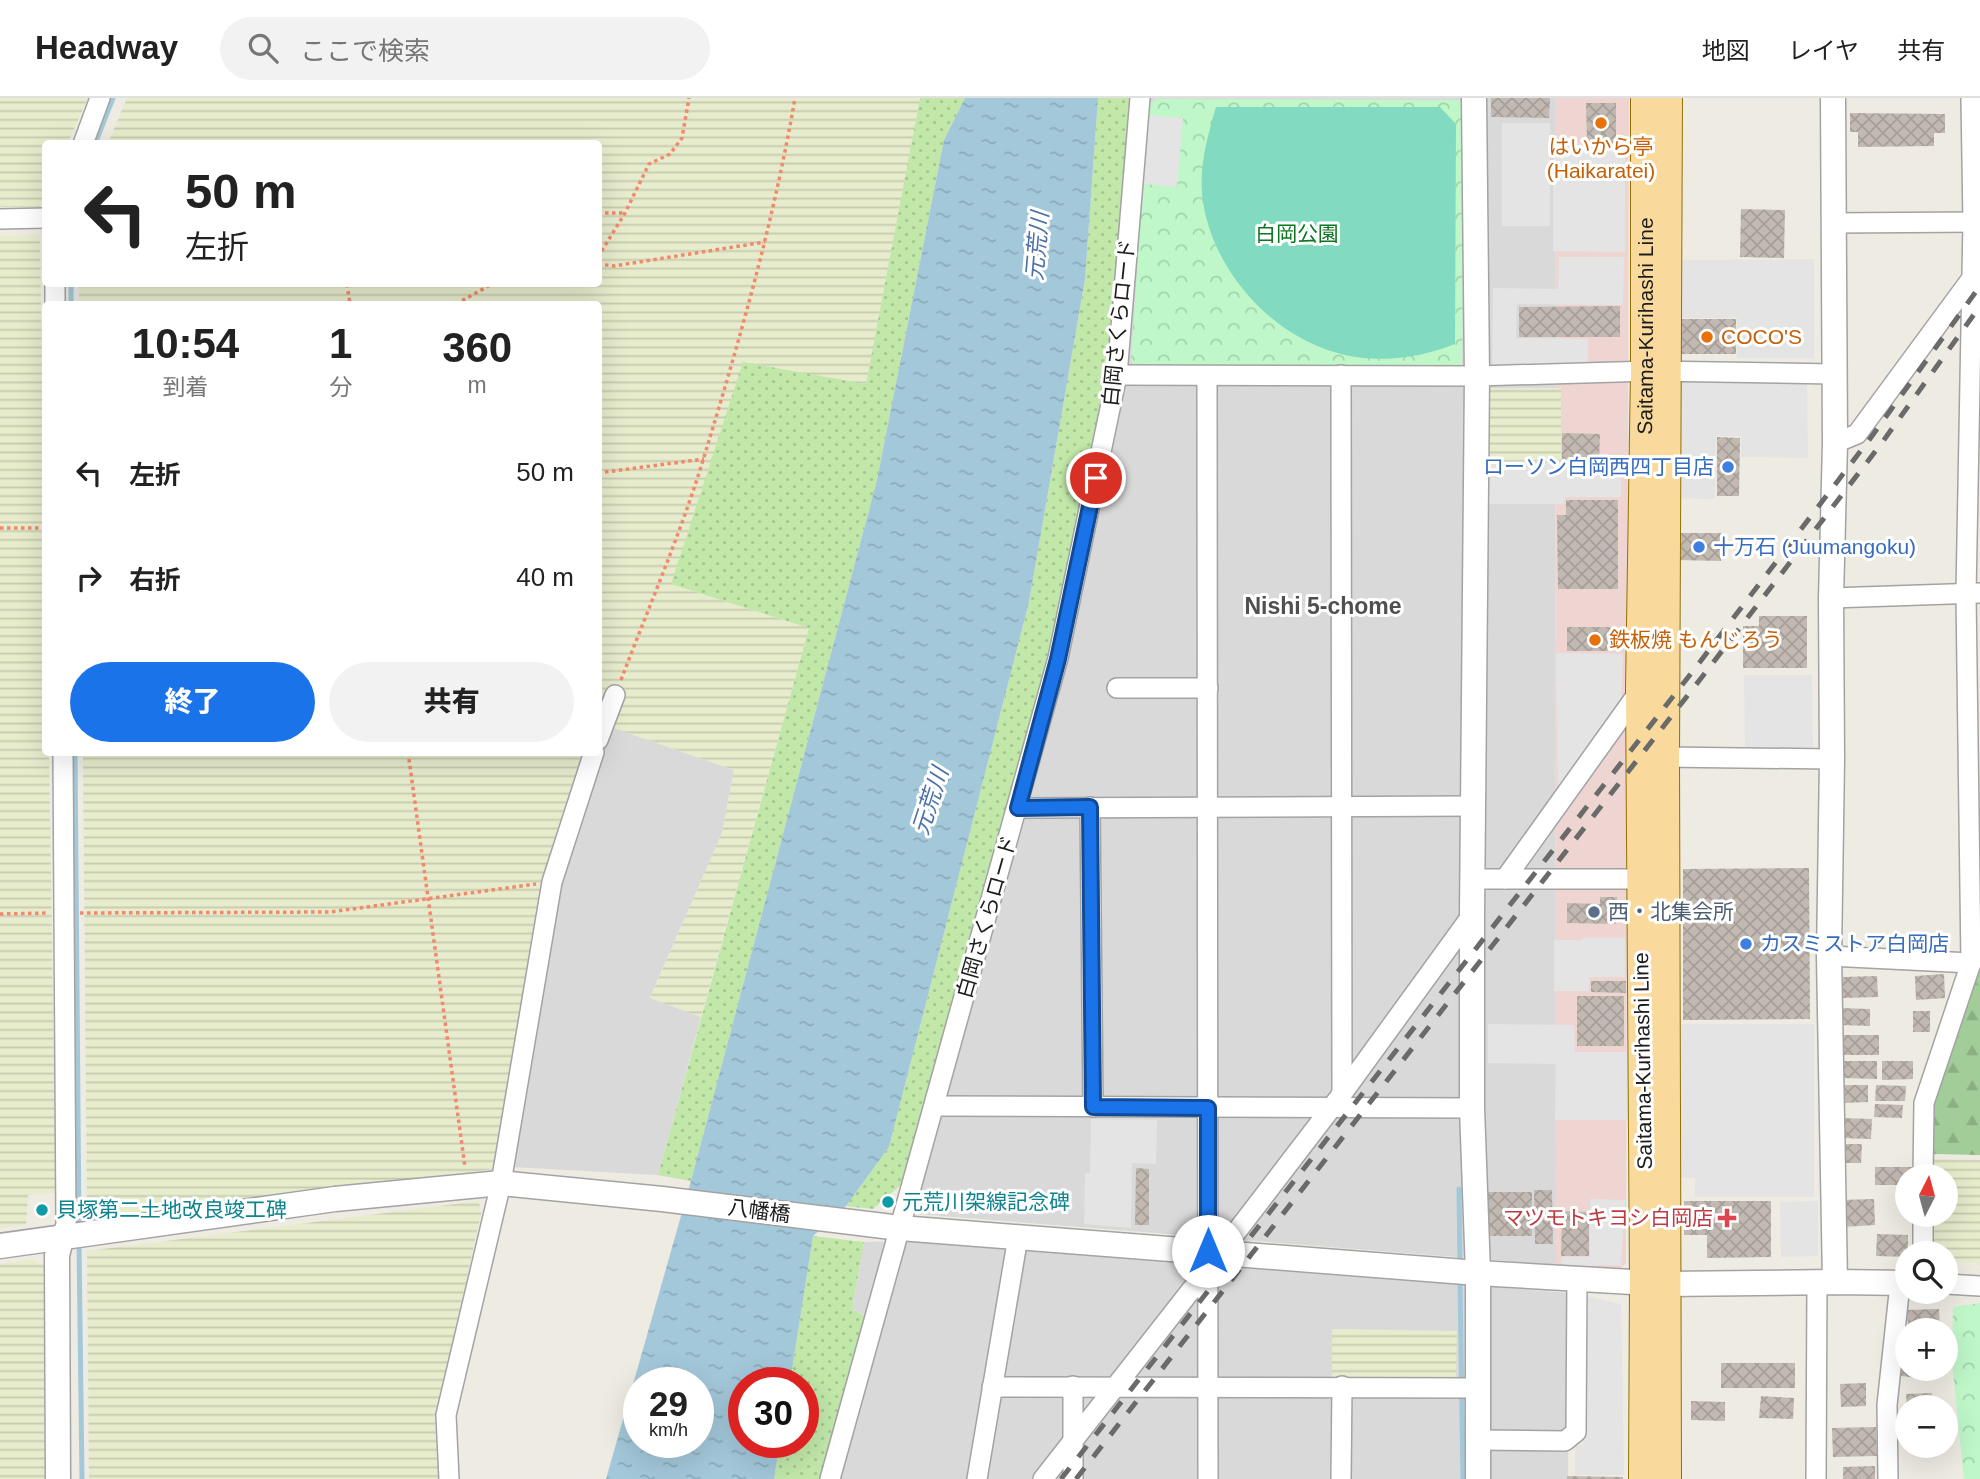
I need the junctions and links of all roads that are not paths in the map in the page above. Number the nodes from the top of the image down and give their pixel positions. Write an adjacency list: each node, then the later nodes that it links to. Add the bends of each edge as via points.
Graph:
1 (100, 98): 8 (street)
2 (1140, 98): 16 (street, 白岡さくらロード)
3 (1474, 98): 19 (street)
4 (1646, 98): 14 (main road, Saitama-Kurihashi Line)
5 (1667, 98): 14 (main road, Saitama-Kurihashi Line)
6 (1833, 98): 12 (street)
7 (1970, 98): 11 (street)
8 (84, 140)
9 (42, 218): 10 (street)
10 (0, 219)
11 (1977, 222): 12 (street); 13 (street)
12 (1832, 223): 15 (street)
13 (1972, 278): 20 (street, via 1857,434); 21 (street)
14 (1656, 372): 15 (street); 19 (street); 25 (main road, Saitama-Kurihashi Line); 30 (main road, Saitama-Kurihashi Line)
15 (1834, 374): 20 (street)
16 (1117, 375): 18 (street); 36 (street, 白岡さくらロード, via 1058,659)
17 (1341, 375): 18 (street); 19 (street); 35 (street)
18 (1207, 376): 24 (street)
19 (1477, 376): 33 (street)
20 (1835, 443): 22 (street)
21 (1973, 593): 22 (street); 42 (street)
22 (1831, 598): 31 (street)
23 (1117, 688): 24 (street)
24 (1208, 688): 32 (street)
25 (1641, 689): 37 (street); 38 (main road, Saitama-Kurihashi Line)
26 (615, 695): 27 (street)
27 (602, 729)
28 (63, 756): 52 (street, via 66,1225)
29 (593, 756): 49 (street, via 552,882)
30 (1664, 757): 31 (street); 58 (main road, Saitama-Kurihashi Line)
31 (1832, 759): 41 (street)
32 (1208, 806): 34 (street); 35 (street); 46 (street)
33 (1472, 806): 35 (street); 39 (street)
34 (1090, 807): 36 (street); 45 (street)
35 (1343, 807): 43 (street)
36 (1018, 808): 44 (street, 白岡さくらロード)
37 (1505, 878): 38 (street); 39 (street)
38 (1641, 878): 58 (main road, Saitama-Kurihashi Line)
39 (1472, 879): 40 (street)
40 (1472, 915): 43 (street); 47 (street)
41 (1829, 956): 42 (street); 57 (street)
42 (1975, 956): 48 (street, via 1924,1103)
43 (1336, 1102): 46 (street); 47 (street); 54 (street)
44 (934, 1106): 45 (street); 50 (street, 白岡さくらロード)
45 (1093, 1107): 46 (street)
46 (1208, 1108): 54 (street)
47 (1472, 1108): 55 (street)
48 (1923, 1164)
49 (501, 1183): 50 (street, 八幡橋); 52 (street, 八幡橋, via 335,1199); 73 (street, via 446,1415)
50 (900, 1228): 51 (street, 八幡橋); 74 (street, 白岡さくらロード)
51 (1018, 1237): 54 (street, 八幡橋); 67 (street)
52 (61, 1238): 53 (street, 八幡橋); 72 (street, via 57,1256)
53 (0, 1246)
54 (1217, 1252): 55 (street, 八幡橋); 60 (street)
55 (1478, 1273): 56 (street, 八幡橋); 69 (street)
56 (1577, 1279): 58 (street, 八幡橋); 70 (street, via 1576,1432 1565,1441)
57 (1826, 1282): 58 (street, 八幡橋); 59 (street, 八幡橋); 83 (street)
58 (1656, 1283): 81 (main road, Saitama-Kurihashi Line); 82 (main road, Saitama-Kurihashi Line)
59 (1895, 1283)
60 (1207, 1285): 65 (street, via 1192,1289); 68 (street)
61 (1958, 1285): 62 (street)
62 (1980, 1286)
63 (1901, 1304): 84 (street, via 1887,1405)
64 (1073, 1386): 65 (street); 67 (street); 71 (street)
65 (1115, 1386): 68 (street); 71 (street)
66 (1342, 1386): 68 (street); 69 (street); 79 (street)
67 (992, 1387): 75 (street)
68 (1207, 1387): 78 (street)
69 (1478, 1388): 70 (street)
70 (1478, 1440): 80 (street)
71 (1073, 1441): 76 (street); 77 (street)
72 (58, 1479)
73 (449, 1479)
74 (830, 1479)
75 (977, 1479)
76 (1043, 1479)
77 (1073, 1479)
78 (1208, 1479)
79 (1341, 1479)
80 (1478, 1479)
81 (1644, 1479)
82 (1666, 1479)
83 (1816, 1479)
84 (1888, 1479)

